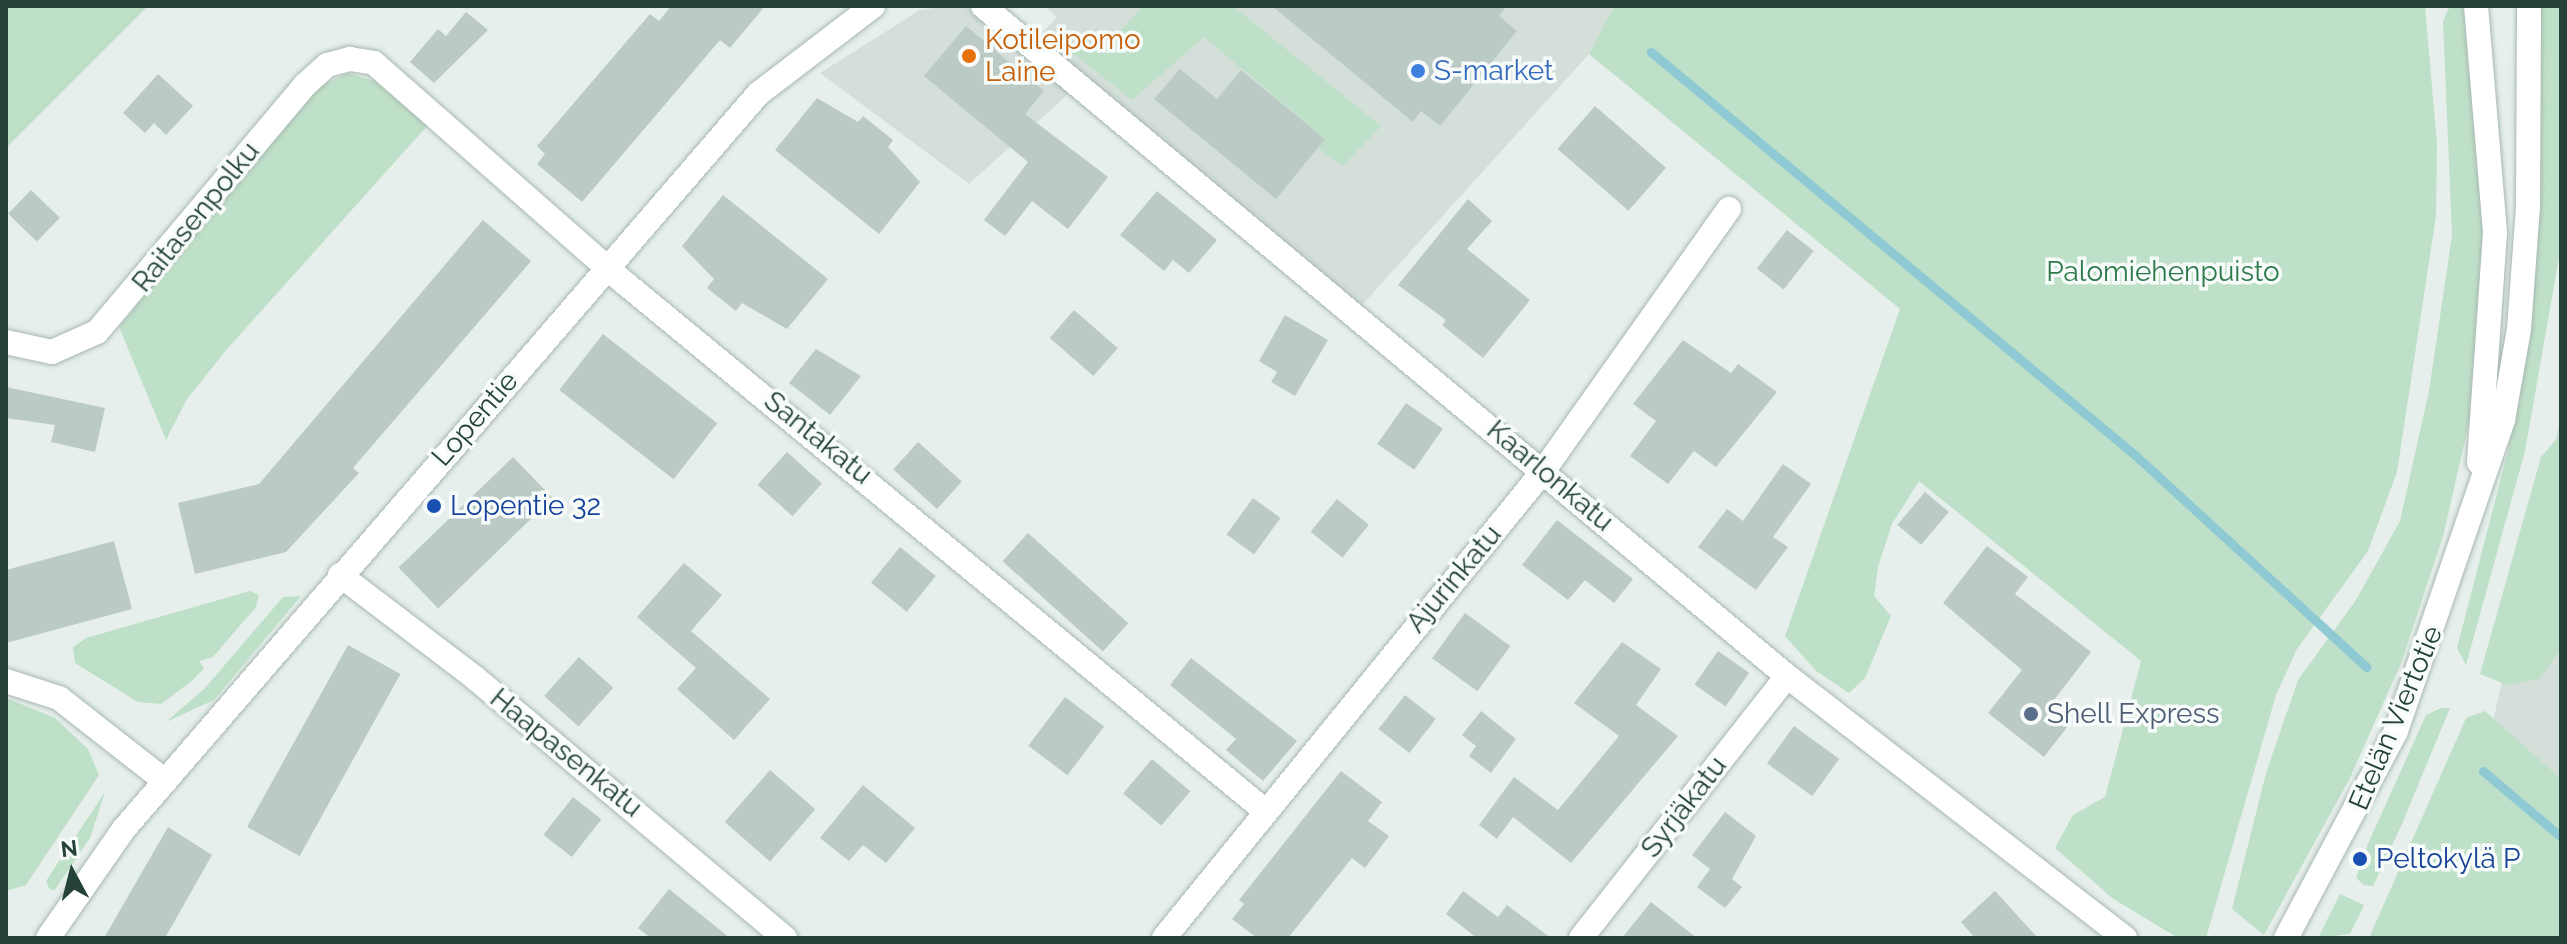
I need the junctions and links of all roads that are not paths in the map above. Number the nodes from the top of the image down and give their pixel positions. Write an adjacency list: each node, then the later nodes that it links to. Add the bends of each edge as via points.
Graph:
1 (873, 6): 7 (street, Lopentie, via 758,94)
2 (983, 6): 9 (street, Kaarlonkatu)
3 (2476, 6): 10 (street, Etelän Viertotie, via 2495,233)
4 (2529, 6): 10 (street, Etelän Viertotie, via 2528,206 2519,329 2503,420)
5 (374, 63): 7 (street, Santakatu); 8 (street, Raitasenpolku, via 350,59 327,65 305,85 97,332 52,352)
6 (1729, 209): 9 (street, Ajurinkatu)
7 (606, 266): 11 (street, Lopentie); 15 (street, Santakatu)
8 (6, 342)
9 (1544, 470): 12 (street, Kaarlonkatu); 15 (street, Ajurinkatu)
10 (2478, 486): 21 (street, Etelän Viertotie, via 2445,598 2396,731)
11 (340, 575): 14 (street, Lopentie); 18 (street, Haapasenkatu, via 548,737)
12 (1787, 676): 16 (street, Kaarlonkatu); 20 (street, Syrjäkatu)
13 (6, 681): 14 (street, via 59,698)
14 (165, 781): 17 (street, Lopentie, via 91,870)
15 (1264, 810): 19 (street, Ajurinkatu)
16 (2108, 933)
17 (48, 938)
18 (785, 938)
19 (1164, 938)
20 (1581, 938)
21 (2286, 938)

